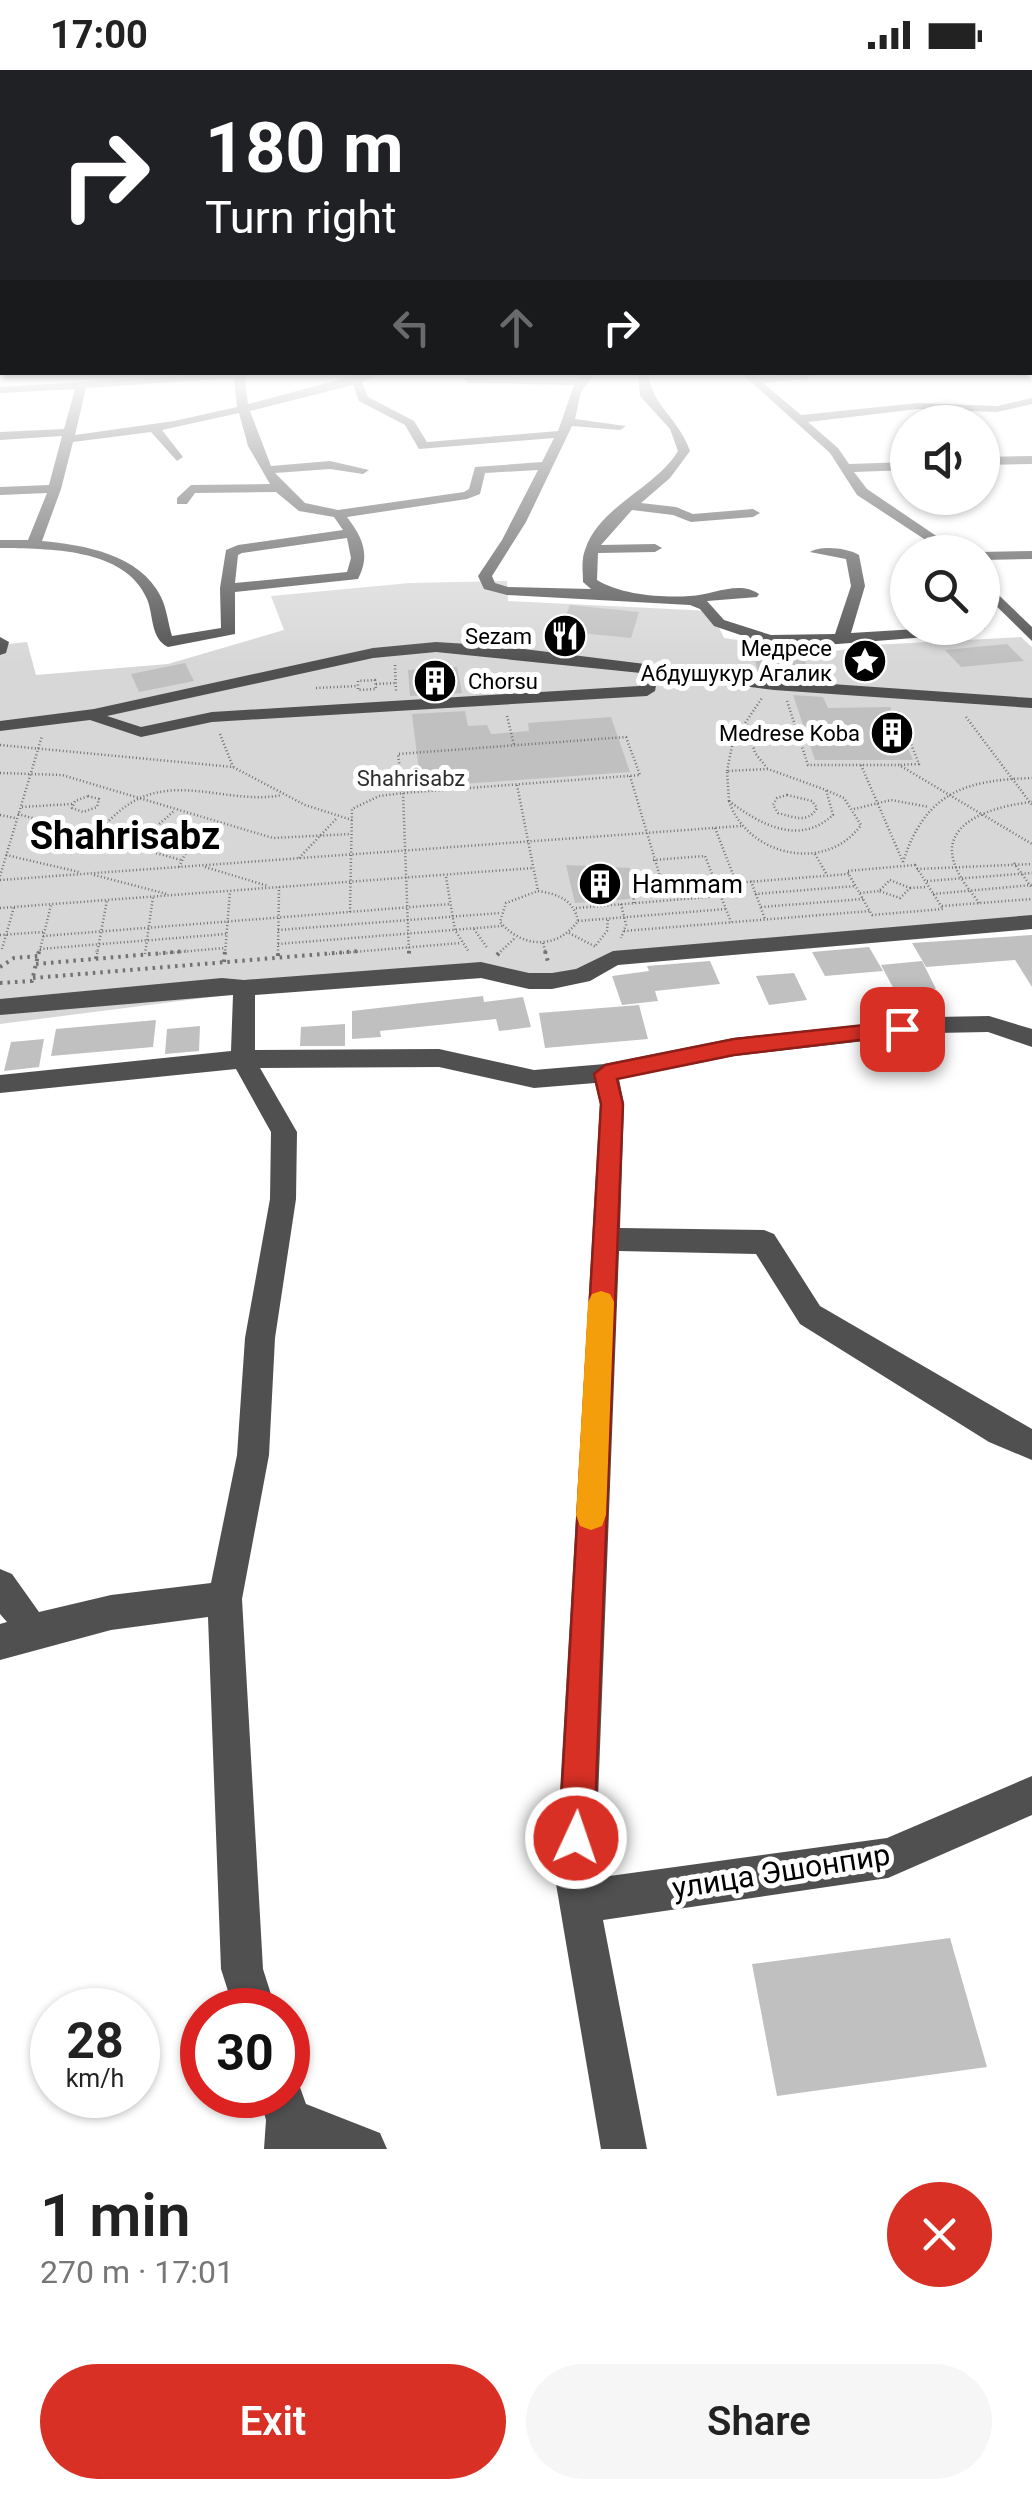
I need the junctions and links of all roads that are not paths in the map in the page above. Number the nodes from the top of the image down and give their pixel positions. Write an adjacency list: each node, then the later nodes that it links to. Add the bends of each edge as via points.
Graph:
1 (61, 468): 11 (street)
2 (293, 468): 8 (street)
3 (351, 468): 9 (street)
4 (492, 468): 16 (street, via 478,470 475,491 467,495)
5 (548, 468): 27 (street, via 485,576 489,586)
6 (676, 468): 14 (street)
7 (847, 468): 18 (street, via 873,502)
8 (268, 470): 10 (street)
9 (364, 470)
10 (282, 488): 13 (street, via 191,489); 16 (street, via 301,507)
11 (55, 490): 12 (street); 20 (street)
12 (0, 491)
13 (182, 501)
14 (630, 506): 15 (street, via 676,510 690,518); 22 (street)
15 (754, 513)
16 (338, 514): 17 (street)
17 (353, 533): 26 (street, via 238,549 231,554); 26 (street, via 360,560 354,576)
18 (926, 535)
19 (0, 544): 20 (street)
20 (33, 545): 26 (street, via 90,550 148,587 168,642 229,631)
21 (655, 548): 22 (street)
22 (592, 550): 27 (street, via 590,582)
23 (817, 552): 35 (street, via 852,555 858,586)
24 (1032, 555): 25 (street)
25 (1000, 556)
26 (226, 588)
27 (610, 594): 30 (street)
28 (752, 594): 30 (street)
29 (1000, 600): 31 (street)
30 (692, 601): 35 (street, via 747,635)
31 (1025, 623): 32 (street); 34 (street)
32 (1000, 625)
33 (890, 635): 35 (street)
34 (1032, 636)
35 (842, 639)
36 (1, 642): 37 (street)
37 (0, 650)
38 (650, 670): 39 (street, via 774,690); 40 (street, via 474,648 404,649); 40 (street, via 647,691 212,717 140,732)
39 (1032, 703)
40 (94, 714): 41 (street)
41 (0, 726)
42 (1032, 922): 43 (street, via 605,952 582,976 552,981 480,970 277,985)
43 (230, 979): 44 (street); 46 (street)
44 (0, 1007)
45 (1032, 1038): 47 (street, via 989,1024 936,1026 734,1047)
46 (243, 1059): 47 (street, via 439,1058 534,1079); 48 (street); 52 (street, via 284,1132 283,1199 260,1338 252,1455)
47 (605, 1074): 49 (street, via 612,1104)
48 (0, 1084)
49 (604, 1239): 50 (street, via 764,1242 810,1315); 55 (street, via 574,1878)
50 (1032, 1445)
51 (0, 1586): 53 (street, via 23,1615)
52 (226, 1599): 53 (street, via 191,1600); 56 (street)
53 (14, 1637)
54 (1032, 1795): 55 (street, улица Эшонпир, via 888,1858)
55 (579, 1902): 59 (street)
56 (248, 1988)
57 (285, 2121): 58 (street)
58 (364, 2149)
59 (624, 2149)

